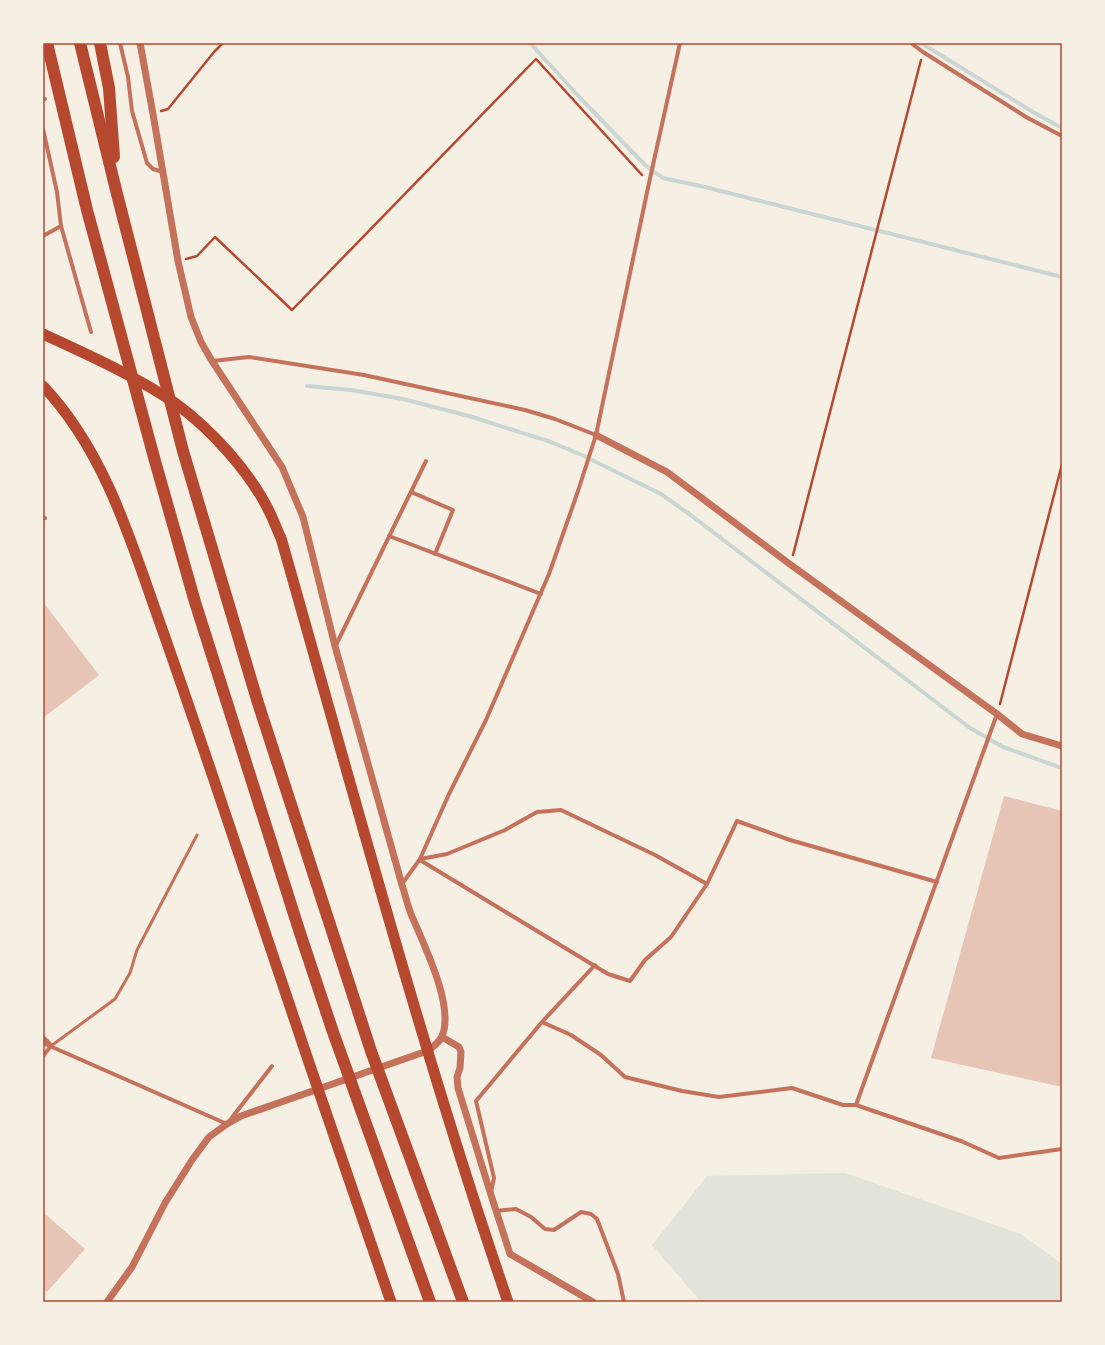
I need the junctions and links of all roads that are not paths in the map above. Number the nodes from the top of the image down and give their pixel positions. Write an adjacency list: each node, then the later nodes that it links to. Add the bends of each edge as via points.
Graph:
1 (47, 43): 48 (highway, via 87,210 195,602 300,934)
2 (80, 43): 11 (highway)
3 (100, 43): 11 (highway, via 109,88)
4 (120, 43): 10 (street, via 132,111 147,163 153,169)
5 (140, 43): 10 (street)
6 (680, 43): 18 (street)
7 (911, 43): 9 (street, via 1026,117)
8 (43, 129): 12 (street, via 57,192)
9 (1062, 136)
10 (162, 172): 16 (street, via 190,317)
11 (117, 194): 49 (highway, via 183,451 258,703 371,1051)
12 (61, 226): 13 (street); 14 (street)
13 (43, 236)
14 (91, 332)
15 (43, 334): 38 (highway, via 111,366 176,404 236,460 270,512 281,538)
16 (212, 361): 18 (street, via 249,357 364,375 525,410); 24 (street, via 282,467 303,517)
17 (43, 386): 47 (highway, via 69,416 97,463 126,526)
18 (596, 435): 23 (street, via 575,501); 25 (street, via 667,472)
19 (426, 461): 20 (street)
20 (411, 492): 21 (street); 22 (street, via 453,510)
21 (389, 536): 22 (street); 24 (street)
22 (435, 554): 23 (street)
23 (540, 594): 28 (street, via 486,720)
24 (335, 646): 30 (street)
25 (997, 714): 26 (street, via 1022,734); 29 (street)
26 (1062, 746)
27 (197, 835): 37 (lane, via 137,950 130,974 116,999)
28 (420, 859): 30 (street); 31 (street, via 447,854 505,830 537,812 561,810 655,855); 32 (street)
29 (937, 882): 31 (street, via 790,840 737,821); 41 (street)
30 (402, 884): 35 (street, via 442,996 445,1025)
31 (707, 884): 32 (street, via 671,937 645,960 630,981 608,974)
32 (595, 965): 33 (street)
33 (542, 1022): 41 (street, via 601,1055 625,1077 719,1097 792,1088 843,1105); 44 (street, via 476,1101 494,1178)
34 (43, 1036): 37 (street)
35 (442, 1037): 38 (street); 44 (street, via 462,1052 457,1077 458,1088)
36 (43, 1043): 37 (street)
37 (51, 1046): 39 (street); 42 (street)
38 (427, 1051): 42 (street, via 241,1116); 50 (highway)
39 (43, 1056)
40 (272, 1066): 42 (street)
41 (856, 1105): 43 (street, via 961,1141 999,1158)
42 (227, 1124): 46 (street, via 209,1137 192,1160 132,1267)
43 (1062, 1149)
44 (491, 1195): 45 (street)
45 (496, 1211): 51 (street, via 510,1254); 52 (street, via 516,1209 532,1217 546,1229 554,1230 581,1212 591,1214 597,1219 603,1233 618,1274)
46 (107, 1302)
47 (390, 1302)
48 (430, 1302)
49 (463, 1302)
50 (508, 1302)
51 (593, 1302)
52 (624, 1302)

